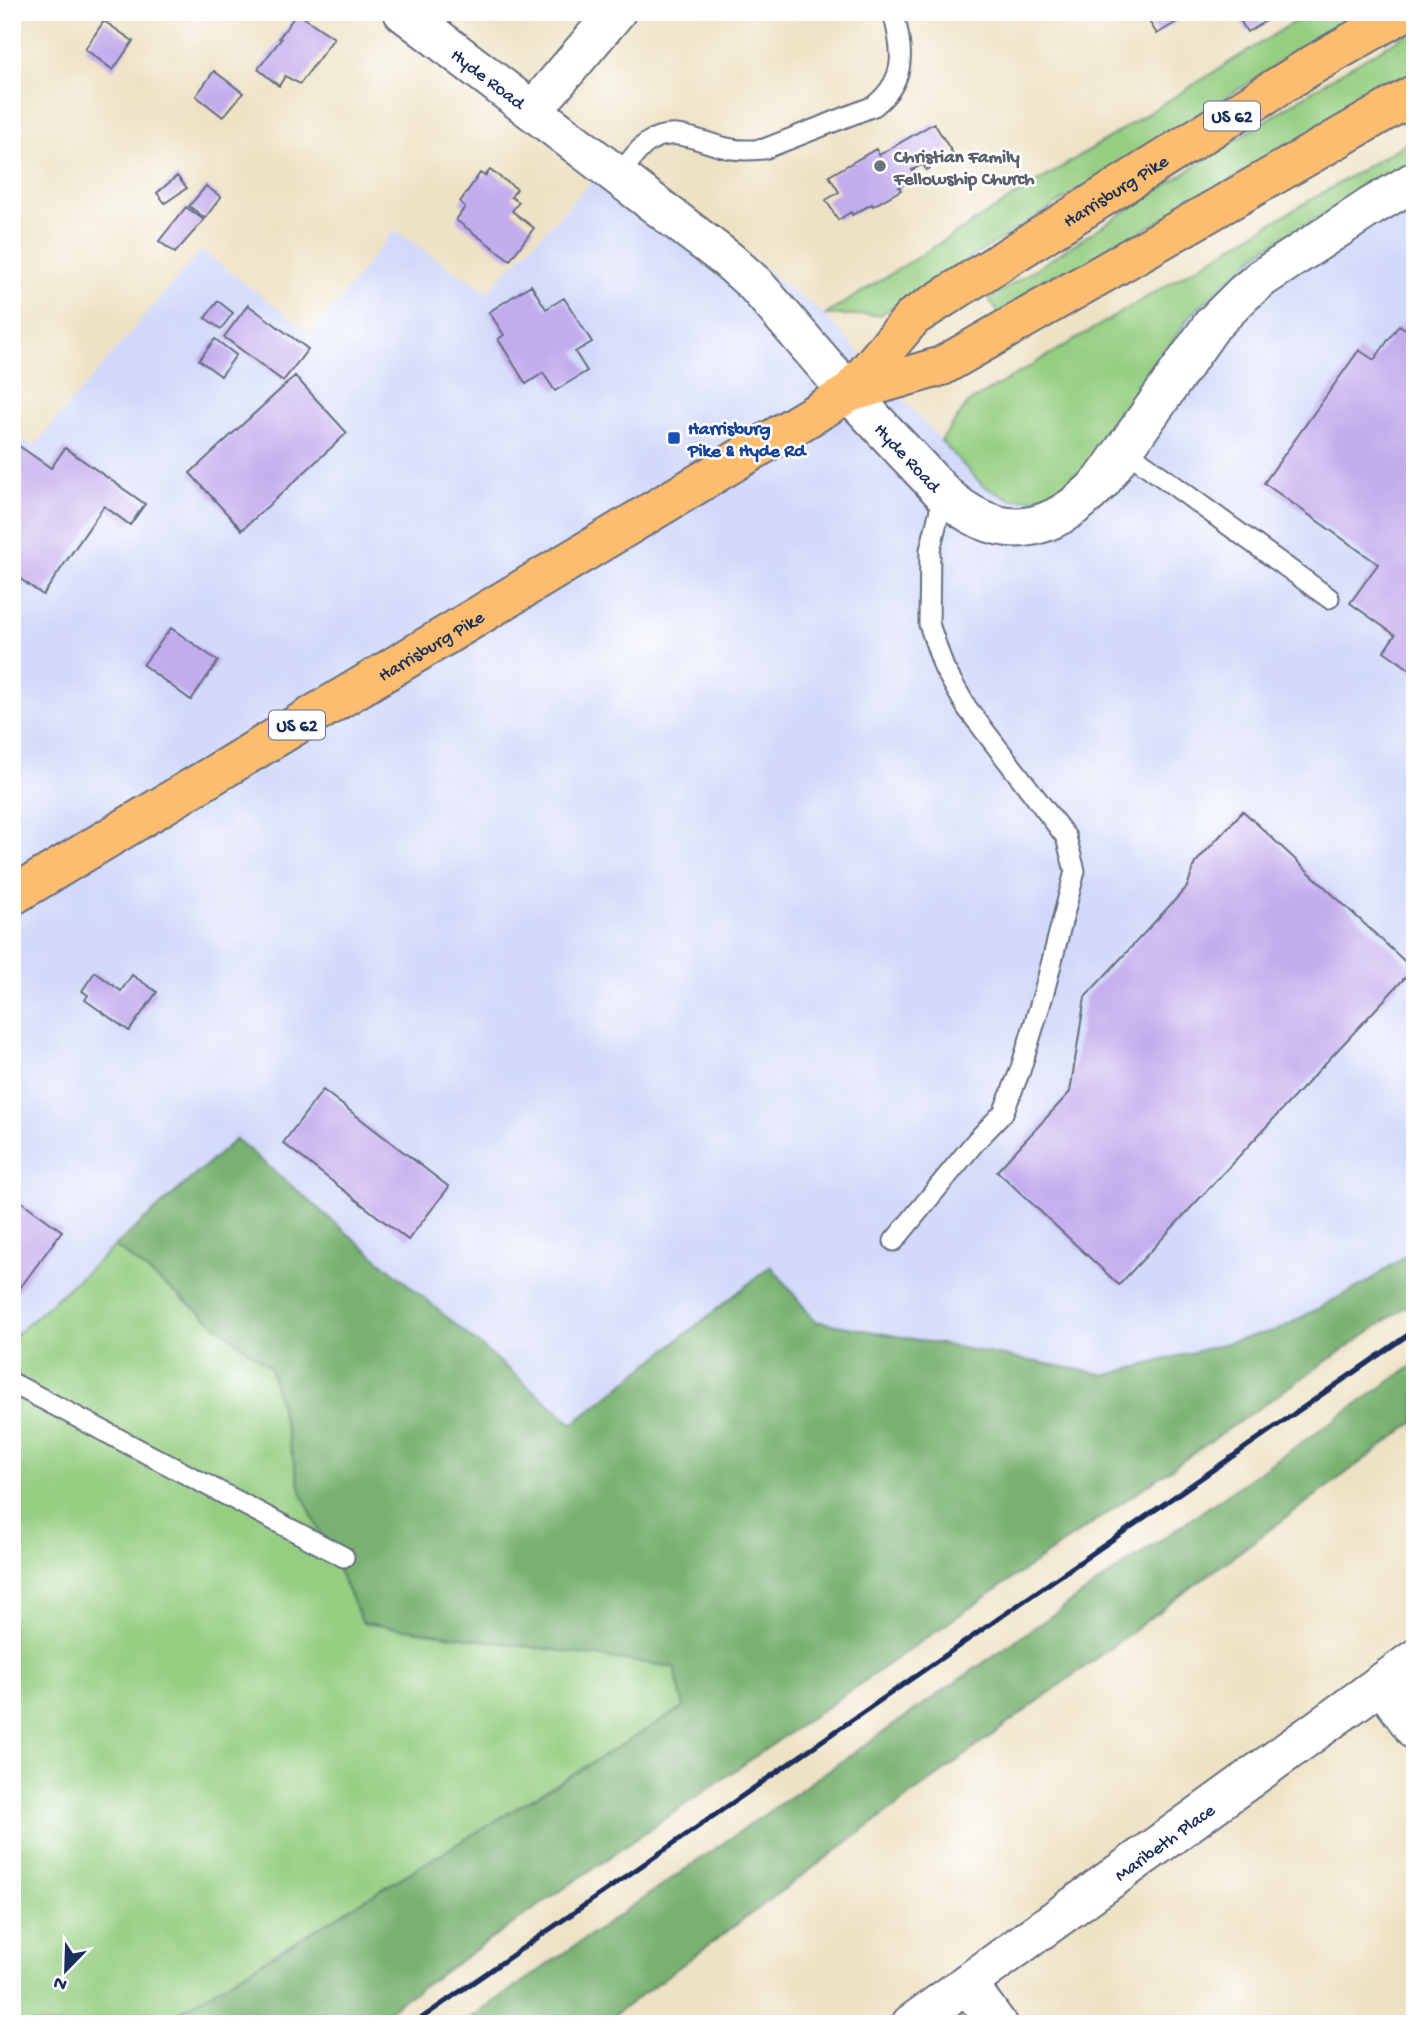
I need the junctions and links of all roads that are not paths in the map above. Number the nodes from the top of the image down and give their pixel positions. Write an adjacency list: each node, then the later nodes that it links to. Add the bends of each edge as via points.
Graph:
1 (404, 12): 6 (street, Hyde Road)
2 (616, 12): 6 (street)
3 (893, 12): 7 (lane, via 900,42 897,79 874,106 764,149 729,149 686,136 659,138 647,143)
4 (1404, 12): 9 (main road, Harrisburg Pike / US 62, via 912,317)
5 (1415, 94): 9 (main road, Harrisburg Pike / US 62, via 942,366)
6 (533, 110): 7 (street, Hyde Road)
7 (618, 176): 9 (street, Hyde Road, via 755,284)
8 (1414, 182): 10 (street, Hyde Road, via 1244,293 1212,325)
9 (849, 393): 11 (street, Hyde Road); 13 (main road, Harrisburg Pike / US 62)
10 (1125, 450): 11 (street, Hyde Road, via 1089,496 1044,523 1000,526 979,520); 12 (lane)
11 (944, 494): 14 (lane, via 930,550 929,624 944,668 967,708 1066,837 1075,871 1044,992 1003,1113)
12 (1329, 597)
13 (12, 896)
14 (894, 1241)
15 (12, 1383): 16 (lane)
16 (344, 1557)
17 (1415, 1659): 18 (street, Maribeth Place)
18 (1381, 1683): 19 (street); 20 (street, Maribeth Place)
19 (1415, 1730)
20 (967, 1983): 21 (street, Maribeth Place); 22 (street)
21 (911, 2024)
22 (997, 2024)

